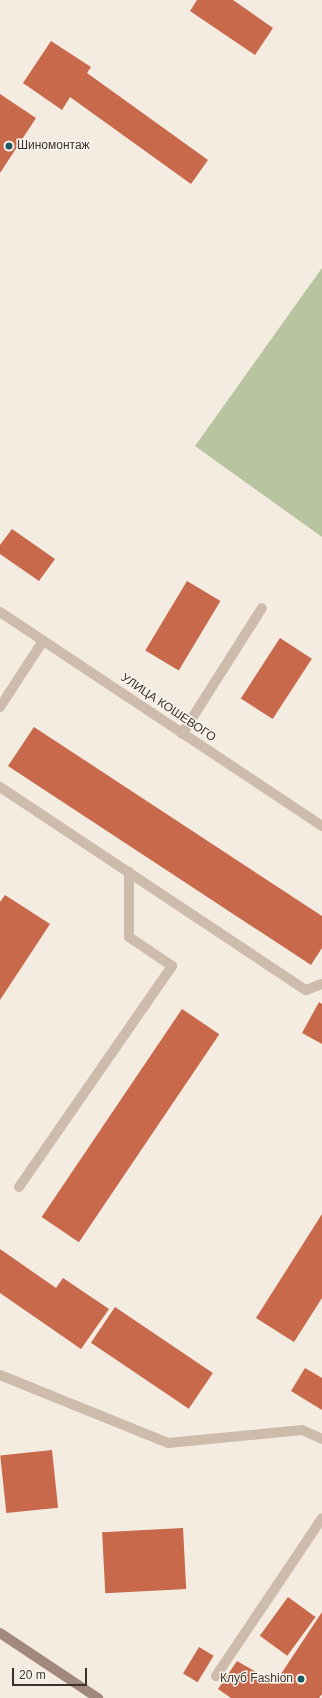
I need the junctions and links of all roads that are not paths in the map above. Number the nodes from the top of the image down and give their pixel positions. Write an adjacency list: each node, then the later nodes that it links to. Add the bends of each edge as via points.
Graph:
1 (262, 608): 5 (street)
2 (0, 612): 3 (street, УЛИЦА КОШЕВОГО)
3 (43, 641): 4 (street); 5 (street, УЛИЦА КОШЕВОГО)
4 (0, 707)
5 (182, 734): 7 (street, УЛИЦА КОШЕВОГО)
6 (0, 787): 8 (street)
7 (322, 826)
8 (129, 872): 9 (street, via 306,990); 10 (street, via 129,937 172,966)
9 (322, 984)
10 (19, 1187)
11 (0, 1375): 12 (street, via 168,1443 302,1430)
12 (322, 1439)
13 (322, 1518): 15 (street)
14 (0, 1633): 16 (street)
15 (216, 1676)
16 (98, 1698)

